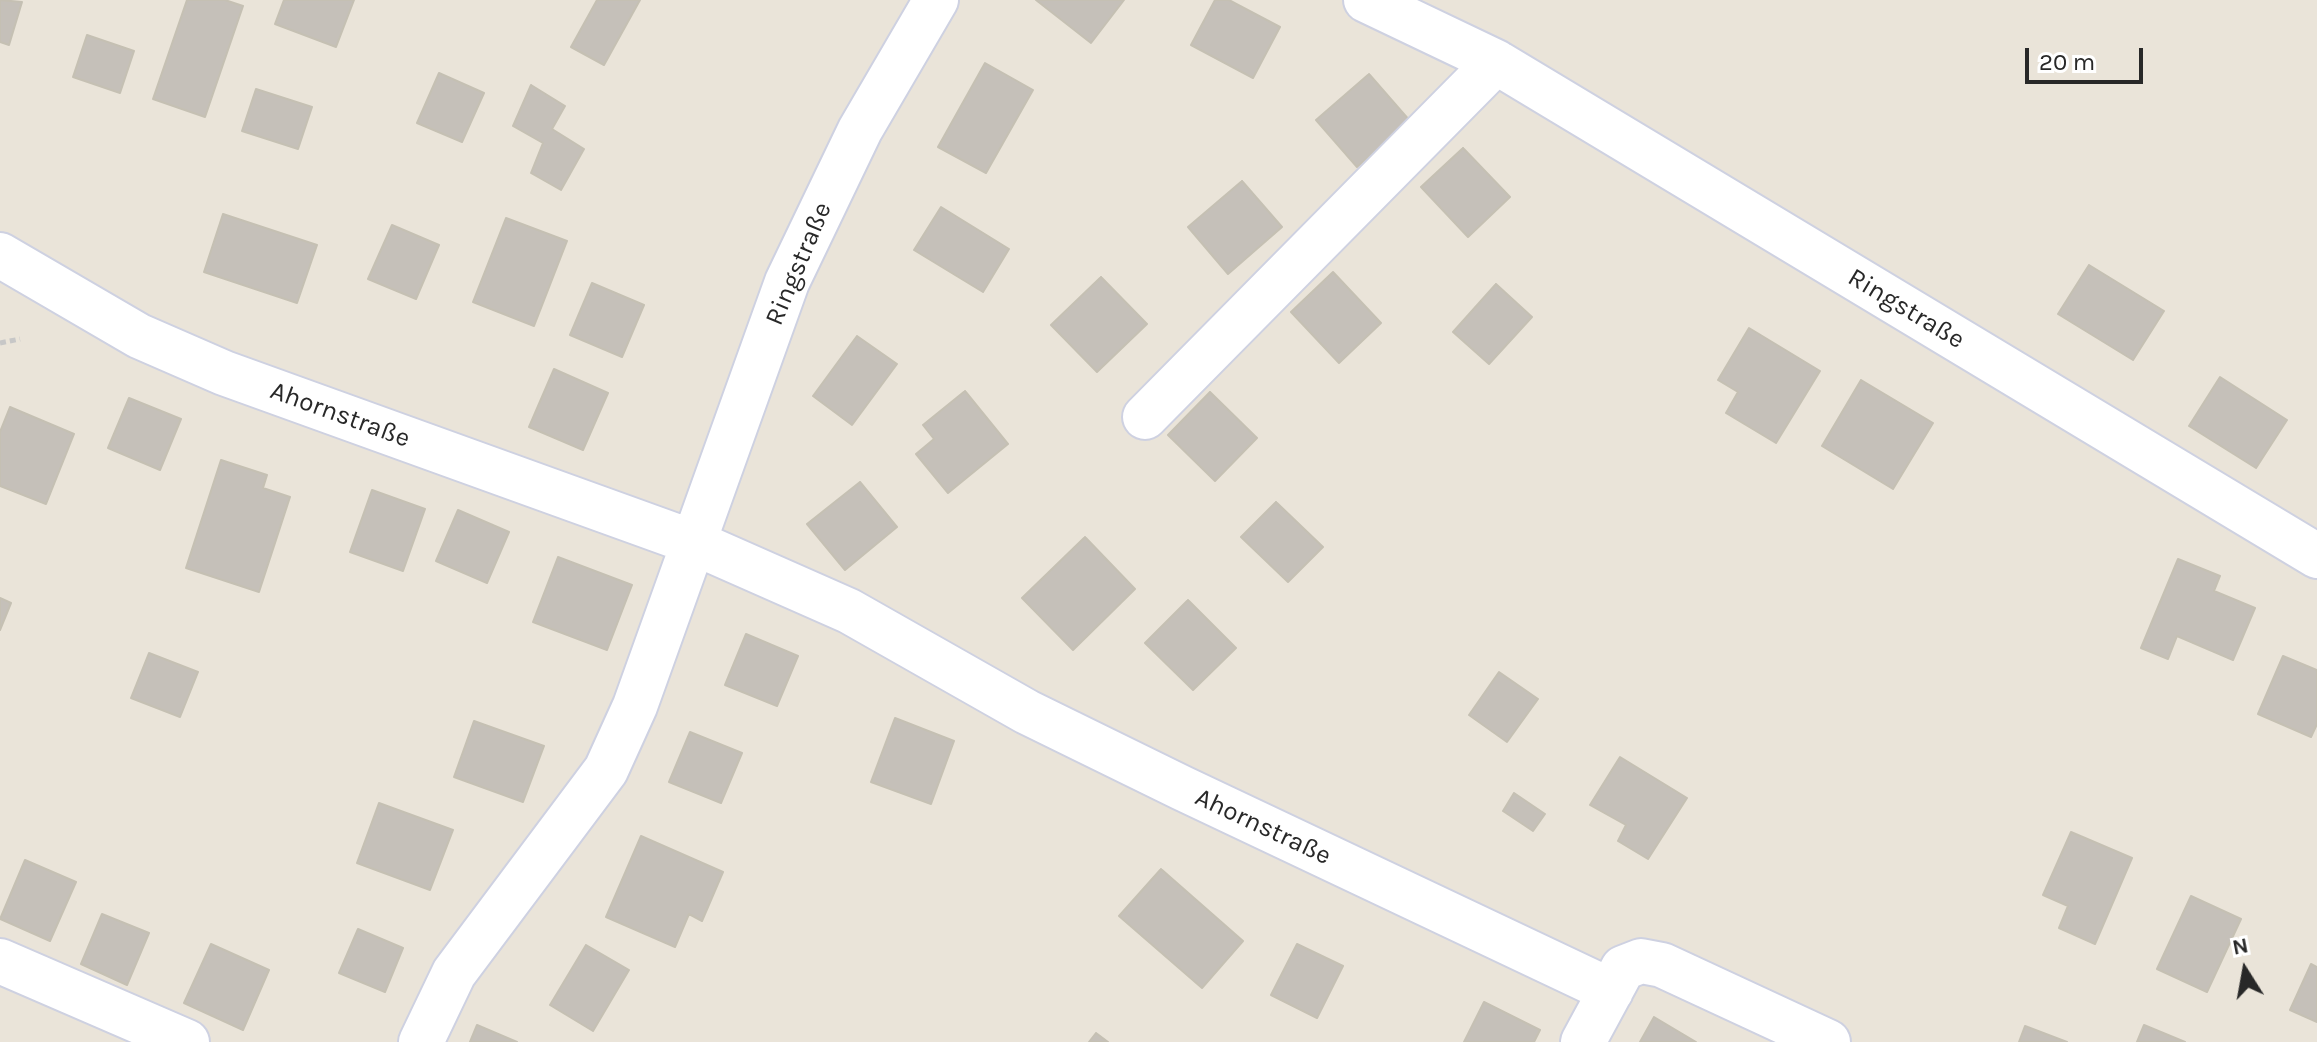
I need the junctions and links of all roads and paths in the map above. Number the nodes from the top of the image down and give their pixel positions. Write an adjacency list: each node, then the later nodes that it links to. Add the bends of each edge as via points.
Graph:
1 (936, 0): 8 (street, Ringstraße, via 860,130 787,282)
2 (1366, 0): 3 (street, Ringstraße)
3 (1496, 62): 7 (street); 9 (street, Ringstraße)
4 (0, 255): 8 (street, Ahornstraße, via 139,336 224,373)
5 (20, 339): 6 (path)
6 (0, 343)
7 (1145, 417)
8 (695, 543): 11 (street, Ahornstraße, via 849,611 1027,712); 13 (street, via 606,770 454,973)
9 (2317, 556)
10 (0, 961): 12 (street)
11 (1611, 991): 14 (street); 15 (street, via 1623,968 1641,961 1662,965)
12 (187, 1042)
13 (421, 1042)
14 (1583, 1042)
15 (1828, 1042)

